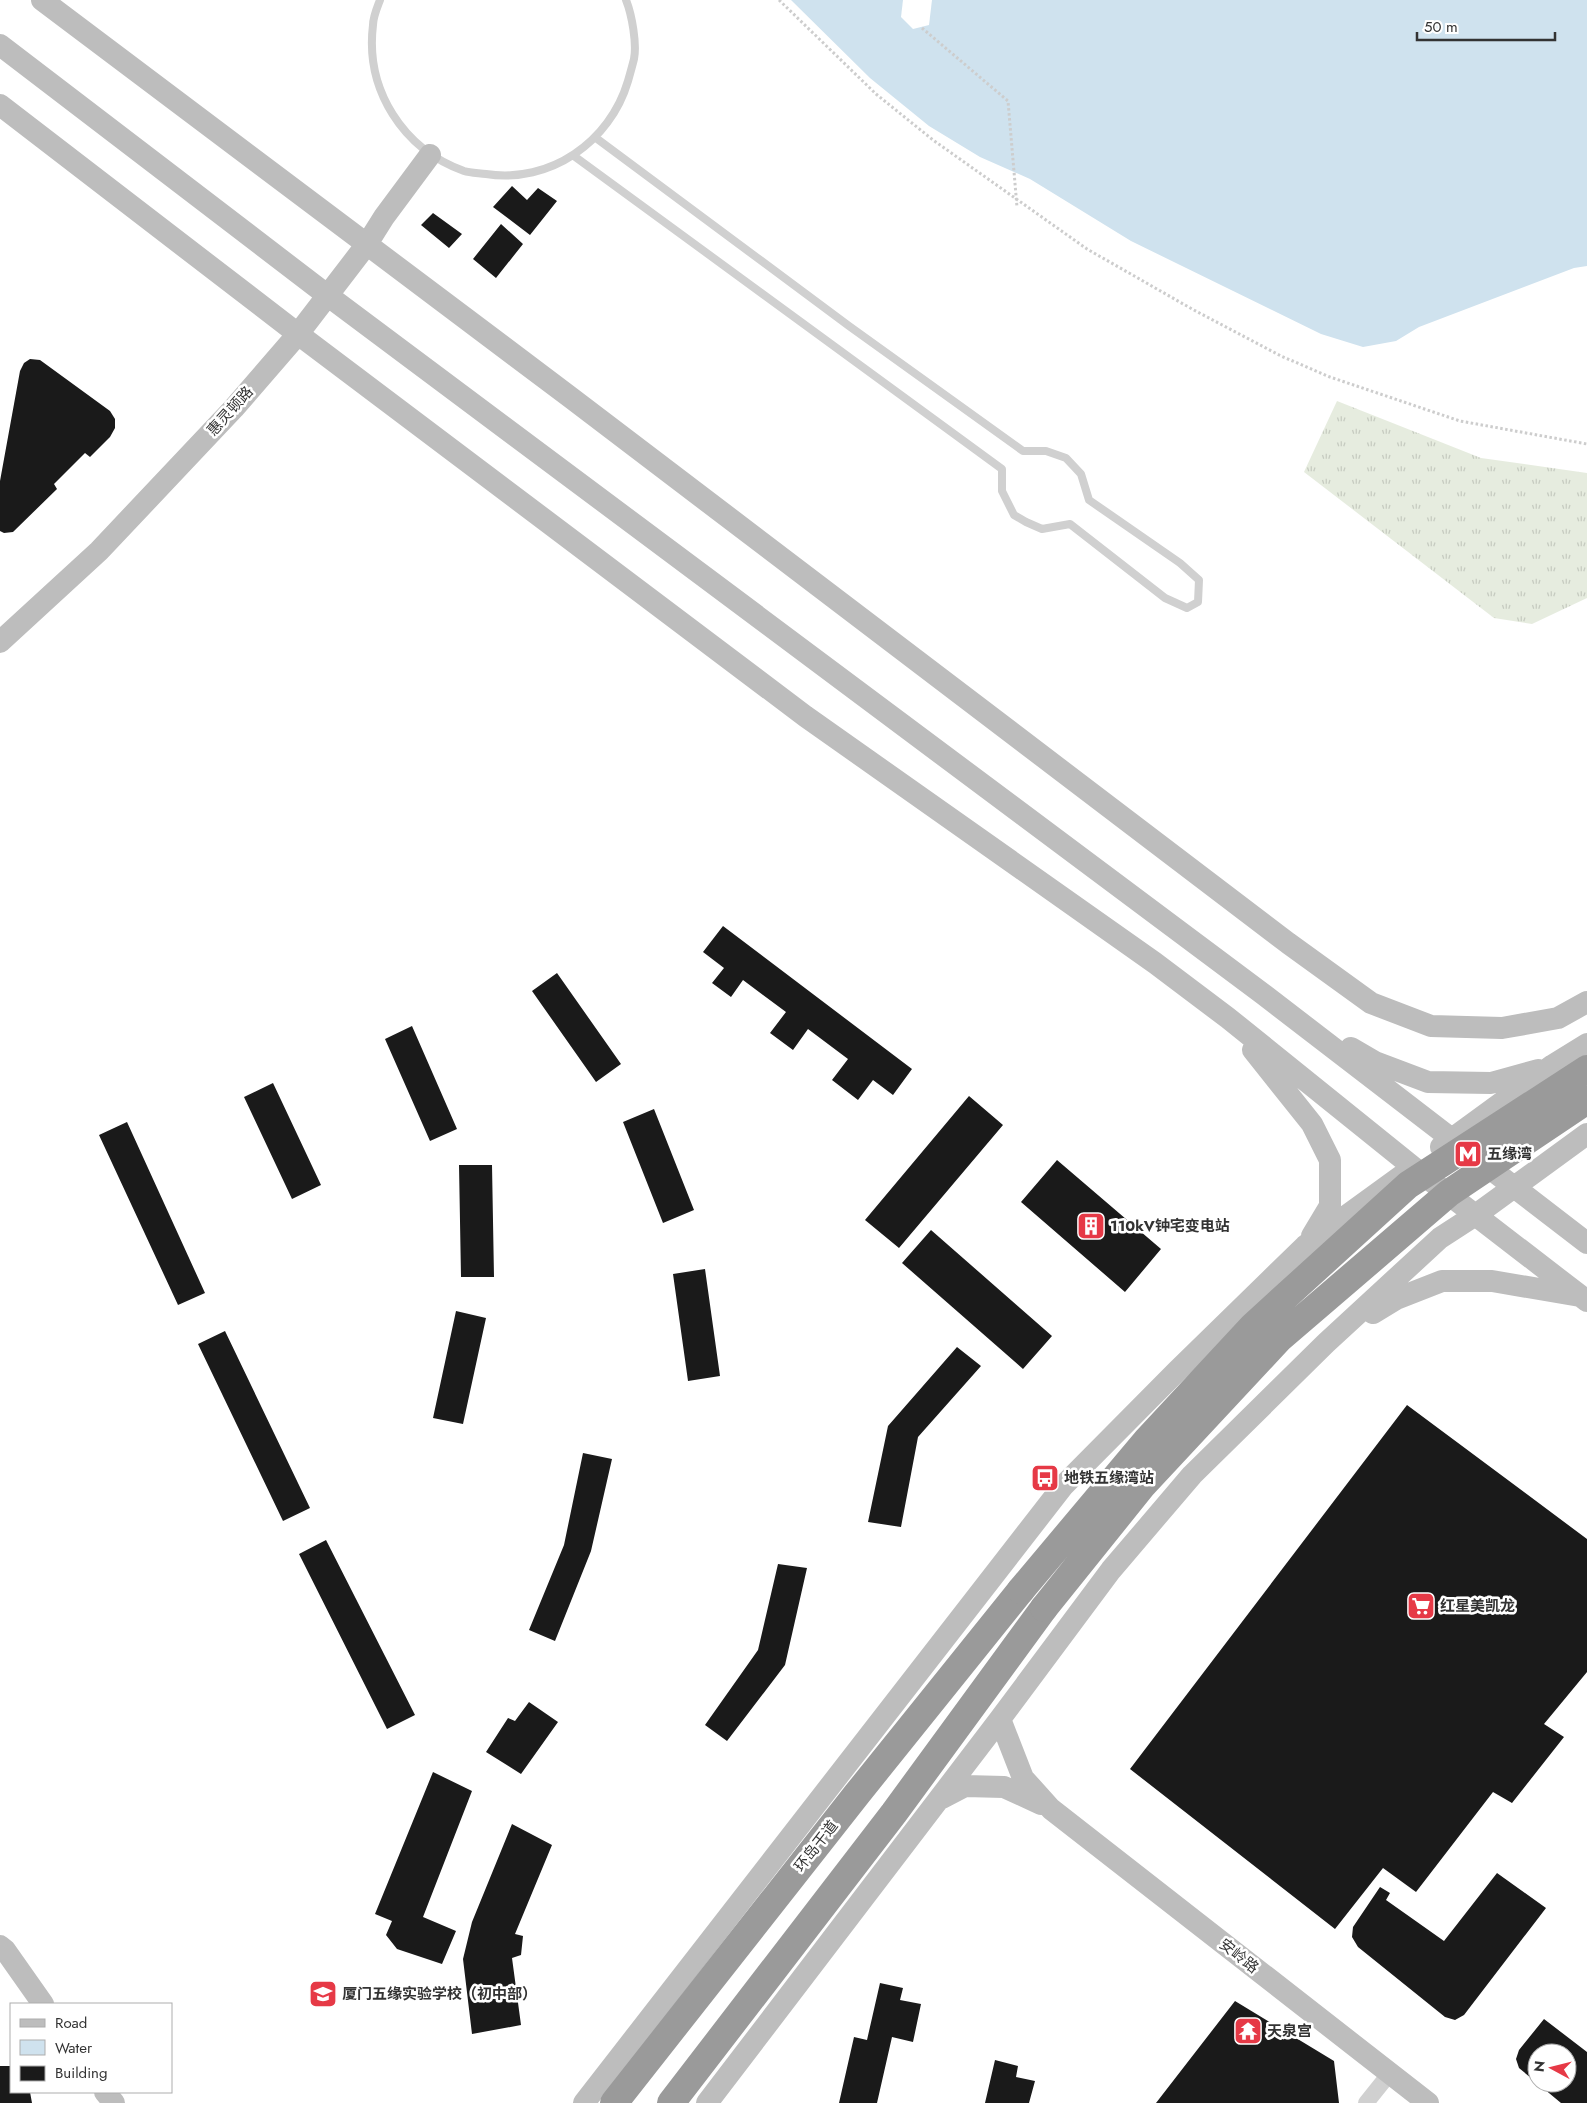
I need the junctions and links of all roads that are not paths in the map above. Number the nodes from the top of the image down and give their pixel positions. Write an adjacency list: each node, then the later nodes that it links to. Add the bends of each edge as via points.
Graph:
1 (42, 0): 9 (main road)
2 (380, 0): 7 (lane, via 372,24 372,62 382,98 402,130)
3 (626, 0): 6 (lane, via 631,13 634,58 622,101)
4 (0, 45): 10 (main road)
5 (0, 105): 11 (main road)
6 (596, 138): 8 (lane); 8 (lane, via 1023,451 1046,451 1066,458 1081,474 1089,500 1180,563 1199,580 1198,602 1187,608 1165,598 1070,524 1042,528 1014,515 1002,490 1002,469)
7 (430, 155): 8 (lane, via 465,171 502,177 539,172); 9 (main road, 惠灵顿路)
8 (574, 156)
9 (367, 244): 10 (main road, 惠灵顿路); 14 (main road, via 1371,1004 1431,1026 1502,1028 1558,1018)
10 (327, 295): 11 (main road, 惠灵顿路); 13 (main road)
11 (298, 334): 12 (main road, 惠灵顿路, via 234,408 99,551); 15 (main road, via 805,716)
12 (0, 642)
13 (1263, 994): 17 (main road, via 1375,1062 1428,1082 1491,1082); 21 (main road)
14 (1587, 1002)
15 (1228, 1018): 22 (main road); 26 (main road, via 1312,1124 1330,1160 1330,1206)
16 (1587, 1044): 17 (main road)
17 (1553, 1065): 21 (main road)
18 (1587, 1069): 38 (highway, 环岛干道, bridge, via 1408,1185 1253,1326 1147,1440 1021,1590)
19 (1587, 1100): 39 (highway, bridge, via 1450,1193 1279,1339 1142,1486 1044,1608 894,1813)
20 (1587, 1134): 23 (main road)
21 (1451, 1140): 22 (main road); 23 (main road)
22 (1413, 1167): 24 (main road); 26 (main road)
23 (1513, 1188): 24 (main road); 25 (main road)
24 (1477, 1214): 27 (main road); 28 (main road, via 1440,1238)
25 (1587, 1243)
26 (1305, 1246): 37 (main road, via 1063,1486)
27 (1584, 1298): 28 (main road, via 1492,1281 1442,1281 1396,1299)
28 (1326, 1343): 29 (main road, via 1192,1475 1111,1570)
29 (1000, 1719): 30 (main road); 31 (main road, via 1023,1778)
30 (939, 1800): 31 (main road, via 965,1786 1004,1787); 40 (main road)
31 (1050, 1808): 34 (main road, 安岭路)
32 (0, 1946): 33 (main road)
33 (42, 2003)
34 (1390, 2073): 41 (street); 42 (main road, 安岭路)
35 (106, 2093): 36 (main road)
36 (114, 2103)
37 (584, 2103)
38 (614, 2103)
39 (671, 2103)
40 (706, 2103)
41 (1366, 2103)
42 (1428, 2103)

